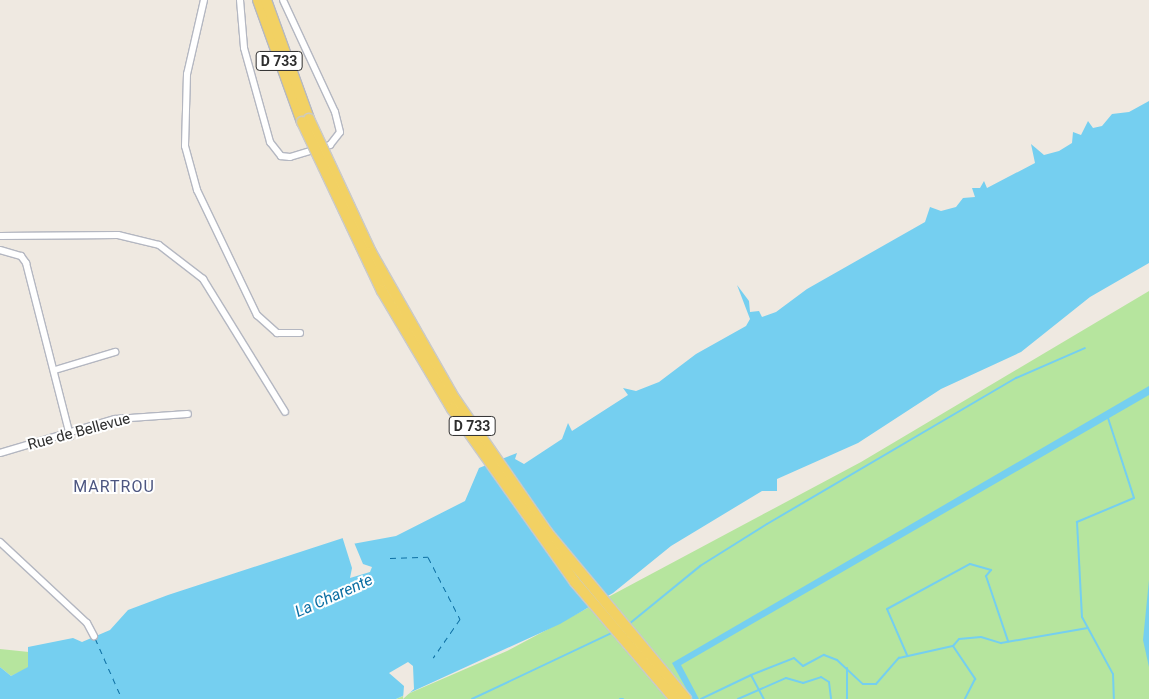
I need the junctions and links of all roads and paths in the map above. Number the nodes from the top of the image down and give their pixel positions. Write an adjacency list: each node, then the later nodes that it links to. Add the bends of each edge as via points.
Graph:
1 (204, 0): 9 (street, via 187,74 186,146 192,176 210,223 257,315 277,333)
2 (240, 0): 5 (street, via 244,48 267,133 274,150 290,157 330,145 340,132 335,112)
3 (258, 0): 6 (main road, D 733)
4 (266, 0): 6 (main road, D 733)
5 (283, 0)
6 (305, 121): 18 (main road, D 733, bridge, via 382,291 452,409 558,560); 19 (main road, D 733, bridge, via 379,268 460,408 547,532)
7 (0, 236): 12 (street, via 118,235 159,245 203,279)
8 (0, 250): 11 (street, via 21,256)
9 (300, 333)
10 (115, 352): 11 (street)
11 (55, 370): 14 (street)
12 (285, 412)
13 (188, 414): 14 (street, Rue de Bellevue, via 115,419)
14 (70, 436): 15 (street, Rue de Bellevue)
15 (0, 453)
16 (0, 542): 17 (street, via 87,623)
17 (94, 636)
18 (675, 699)
19 (686, 699)

